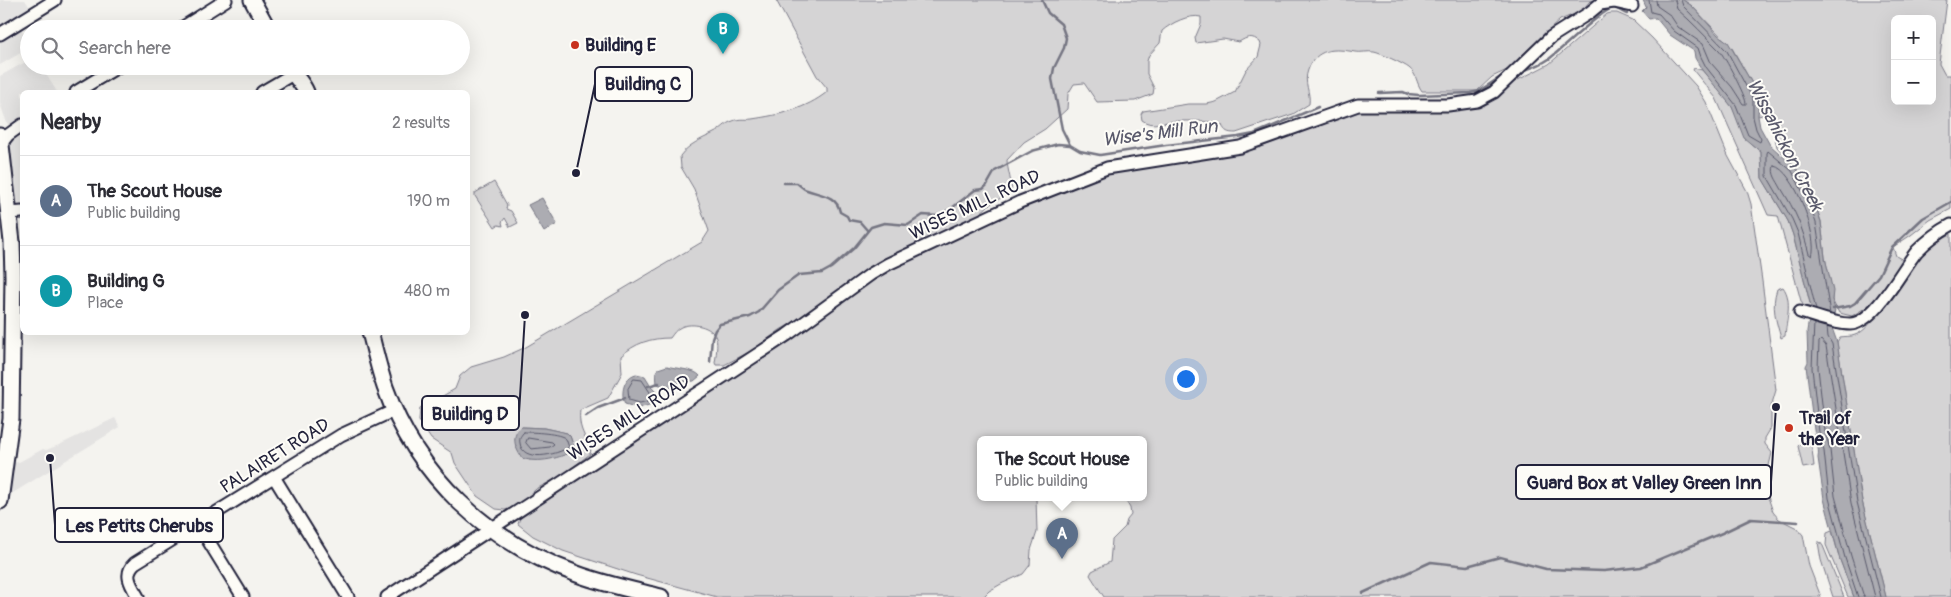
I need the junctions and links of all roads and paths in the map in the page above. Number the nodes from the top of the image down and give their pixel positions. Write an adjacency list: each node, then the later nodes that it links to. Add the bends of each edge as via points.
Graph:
1 (55, 0): 5 (street)
2 (226, 0): 6 (street)
3 (252, 0): 7 (main road)
4 (1632, 6): 29 (street, WISES MILL ROAD, via 1614,2 1597,6 1551,37 1494,92 1477,101 1448,105 1358,105 1240,147 1107,168 1008,208 879,269 787,335)
5 (23, 20)
6 (194, 20)
7 (263, 20)
8 (20, 22): 9 (street)
9 (0, 34)
10 (103, 75): 14 (street)
11 (284, 75): 15 (street)
12 (292, 75): 16 (main road)
13 (295, 75): 17 (main road)
14 (79, 90)
15 (265, 90)
16 (296, 90)
17 (305, 90)
18 (20, 126): 19 (street)
19 (0, 141): 20 (main road)
20 (16, 213): 24 (main road)
21 (1951, 225): 22 (street, via 1916,252 1874,309 1855,323)
22 (1800, 312)
23 (371, 335): 25 (main road, via 382,378)
24 (6, 355): 27 (main road, via 10,428)
25 (395, 410): 26 (street, PALAIRET ROAD, via 350,431); 29 (main road, via 430,470)
26 (274, 477): 28 (street, PALAIRET ROAD); 32 (street)
27 (0, 501)
28 (198, 524): 30 (street, PALAIRET ROAD, via 135,562 129,571 130,584); 31 (street)
29 (490, 530): 33 (street, WISES MILL ROAD); 34 (main road, via 562,568)
30 (138, 597)
31 (243, 597)
32 (348, 597)
33 (387, 597)
34 (661, 597)

